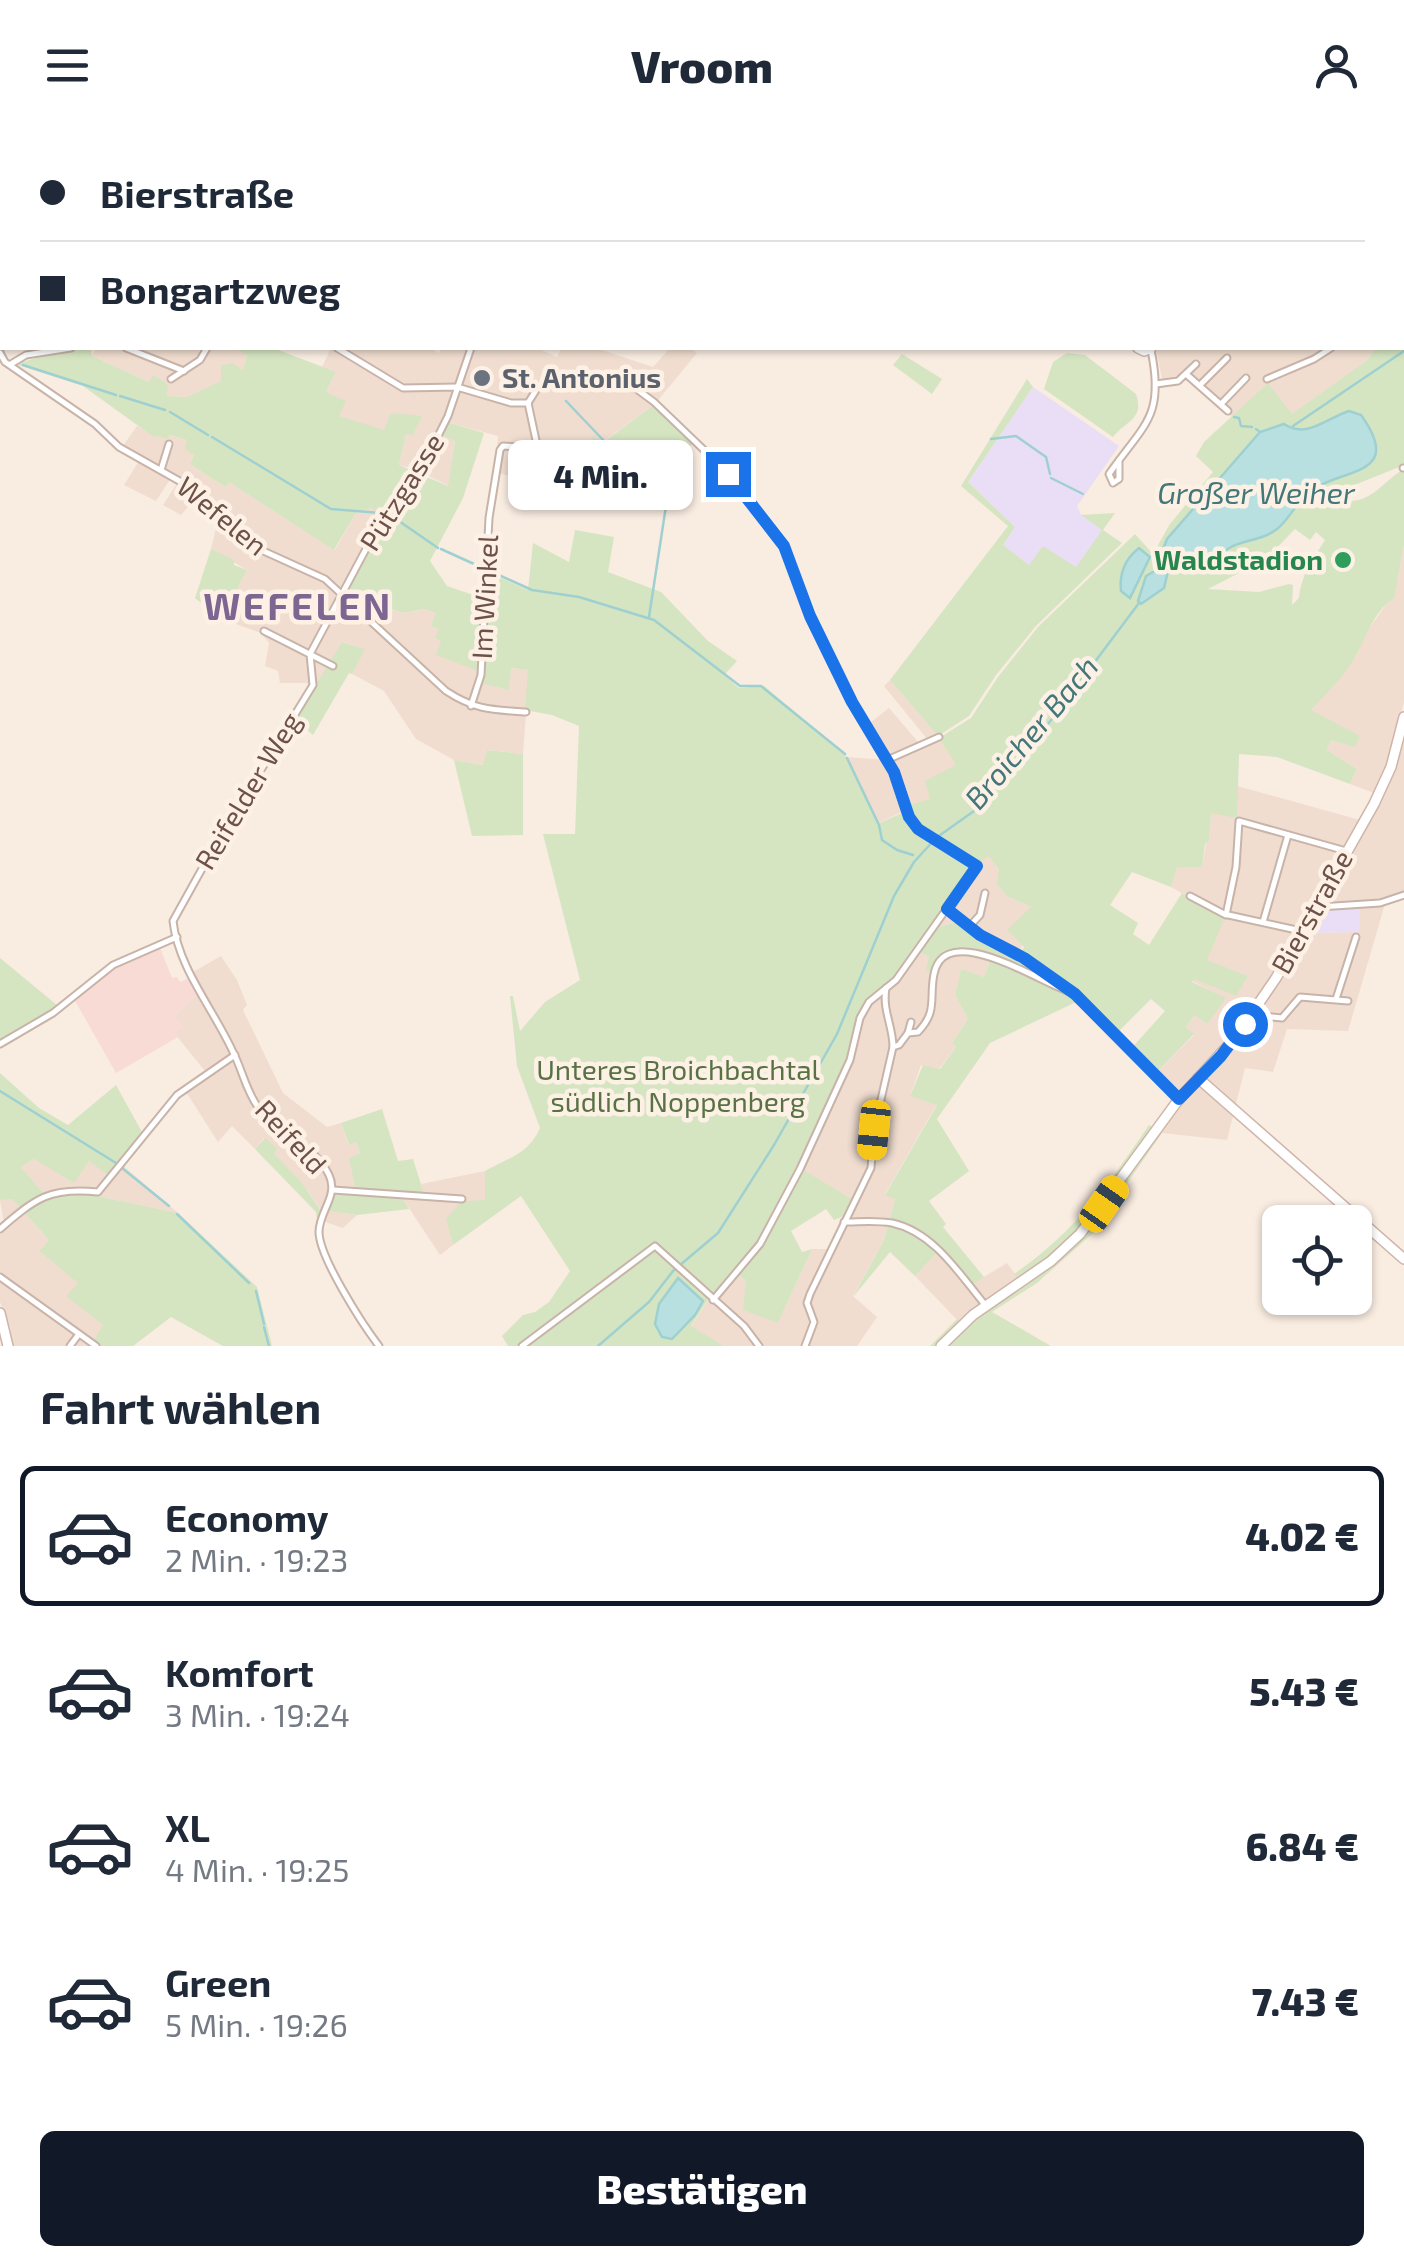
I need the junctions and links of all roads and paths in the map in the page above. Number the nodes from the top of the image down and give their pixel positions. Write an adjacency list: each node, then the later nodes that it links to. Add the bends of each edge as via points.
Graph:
1 (57, 350): 10 (street)
2 (131, 350): 12 (street)
3 (205, 350): 12 (street)
4 (341, 350): 19 (street, via 404,388)
5 (471, 350): 19 (street, Pützgasse)
6 (1145, 350): 17 (street)
7 (1327, 350): 16 (street)
8 (0, 353): 10 (street, Wefelen)
9 (1227, 358): 18 (street)
10 (11, 364): 25 (street, Wefelen, via 119,447)
11 (1196, 364): 13 (street)
12 (184, 371): 15 (street)
13 (1186, 374): 17 (street); 18 (street)
14 (1246, 378): 21 (street)
15 (171, 380)
16 (1267, 380)
17 (1156, 384): 24 (street, via 1150,416)
18 (1201, 384): 21 (street)
19 (457, 387): 20 (street); 26 (street, Pützgasse, via 430,452)
20 (528, 403): 30 (street, Im Winkel, via 537,445 500,450 488,518 481,675); 35 (street, via 551,380 616,380 641,390 728,474 791,559 810,616)
21 (1220, 404): 22 (street)
22 (1228, 412)
23 (169, 444): 25 (street, Wefelen)
24 (1119, 460)
25 (162, 470): 26 (street, Wefelen, via 250,542 325,579)
26 (340, 595): 28 (street, Reifelder Weg); 30 (street, Wefelen)
27 (264, 631): 28 (street)
28 (310, 654): 29 (street); 45 (street, Reifelder Weg, via 314,686 203,865)
29 (334, 666)
30 (471, 706): 31 (street)
31 (526, 712)
32 (1404, 717): 33 (main road, Bierstraße)
33 (1402, 729): 37 (main road, Bierstraße, via 1382,788)
34 (939, 737): 35 (street)
35 (887, 760): 42 (street, via 918,829 977,866)
36 (1288, 835): 37 (street); 43 (street, via 1238,820); 44 (street)
37 (1346, 852): 41 (main road, Bierstraße)
38 (985, 893): 46 (street, via 984,908)
39 (1404, 895): 41 (street, via 1380,904)
40 (1190, 896): 43 (street)
41 (1316, 905): 47 (main road, Bierstraße)
42 (947, 909): 46 (street); 50 (street)
43 (1226, 915): 44 (street)
44 (1262, 922): 47 (street)
45 (173, 926): 48 (street, Reifeld)
46 (969, 926): 51 (street)
47 (1302, 931): 54 (main road, Bierstraße)
48 (176, 937): 57 (street, via 113,965); 59 (street, Reifeld)
49 (1356, 937): 52 (street)
50 (886, 988): 58 (street); 69 (street, via 860,1018 850,1060 760,1244)
51 (1075, 994): 56 (street, via 984,953 955,952 936,965 926,1024); 62 (street)
52 (1336, 999): 53 (street); 54 (street, via 1300,997 1282,1018)
53 (1348, 1001)
54 (1250, 1016): 60 (main road, Bierstraße)
55 (911, 1022): 56 (street)
56 (908, 1033): 58 (street)
57 (0, 1044)
58 (893, 1047): 65 (street, via 871,1168)
59 (235, 1055): 63 (street, Reifeld, via 259,1108 320,1160); 66 (street, via 177,1094 98,1192 55,1192)
60 (1198, 1078): 61 (main road); 62 (main road, Bierstraße)
61 (1212, 1093): 62 (main road); 67 (main road)
62 (1180, 1098): 70 (main road, Bierstraße, via 1080,1234)
63 (334, 1190): 64 (street); 76 (street, Reifeld, via 319,1238)
64 (462, 1199)
65 (844, 1222): 70 (street, via 892,1224 918,1234); 79 (street, via 810,1294 814,1322)
66 (0, 1229)
67 (1404, 1259)
68 (0, 1277): 72 (street)
69 (713, 1300): 77 (street, via 654,1246); 78 (street)
70 (986, 1306): 80 (main road, Bierstraße)
71 (0, 1313): 73 (main road)
72 (78, 1334): 74 (street); 75 (street)
73 (8, 1346)
74 (70, 1346)
75 (96, 1346)
76 (379, 1346)
77 (522, 1346)
78 (759, 1346)
79 (805, 1346)
80 (941, 1346)

